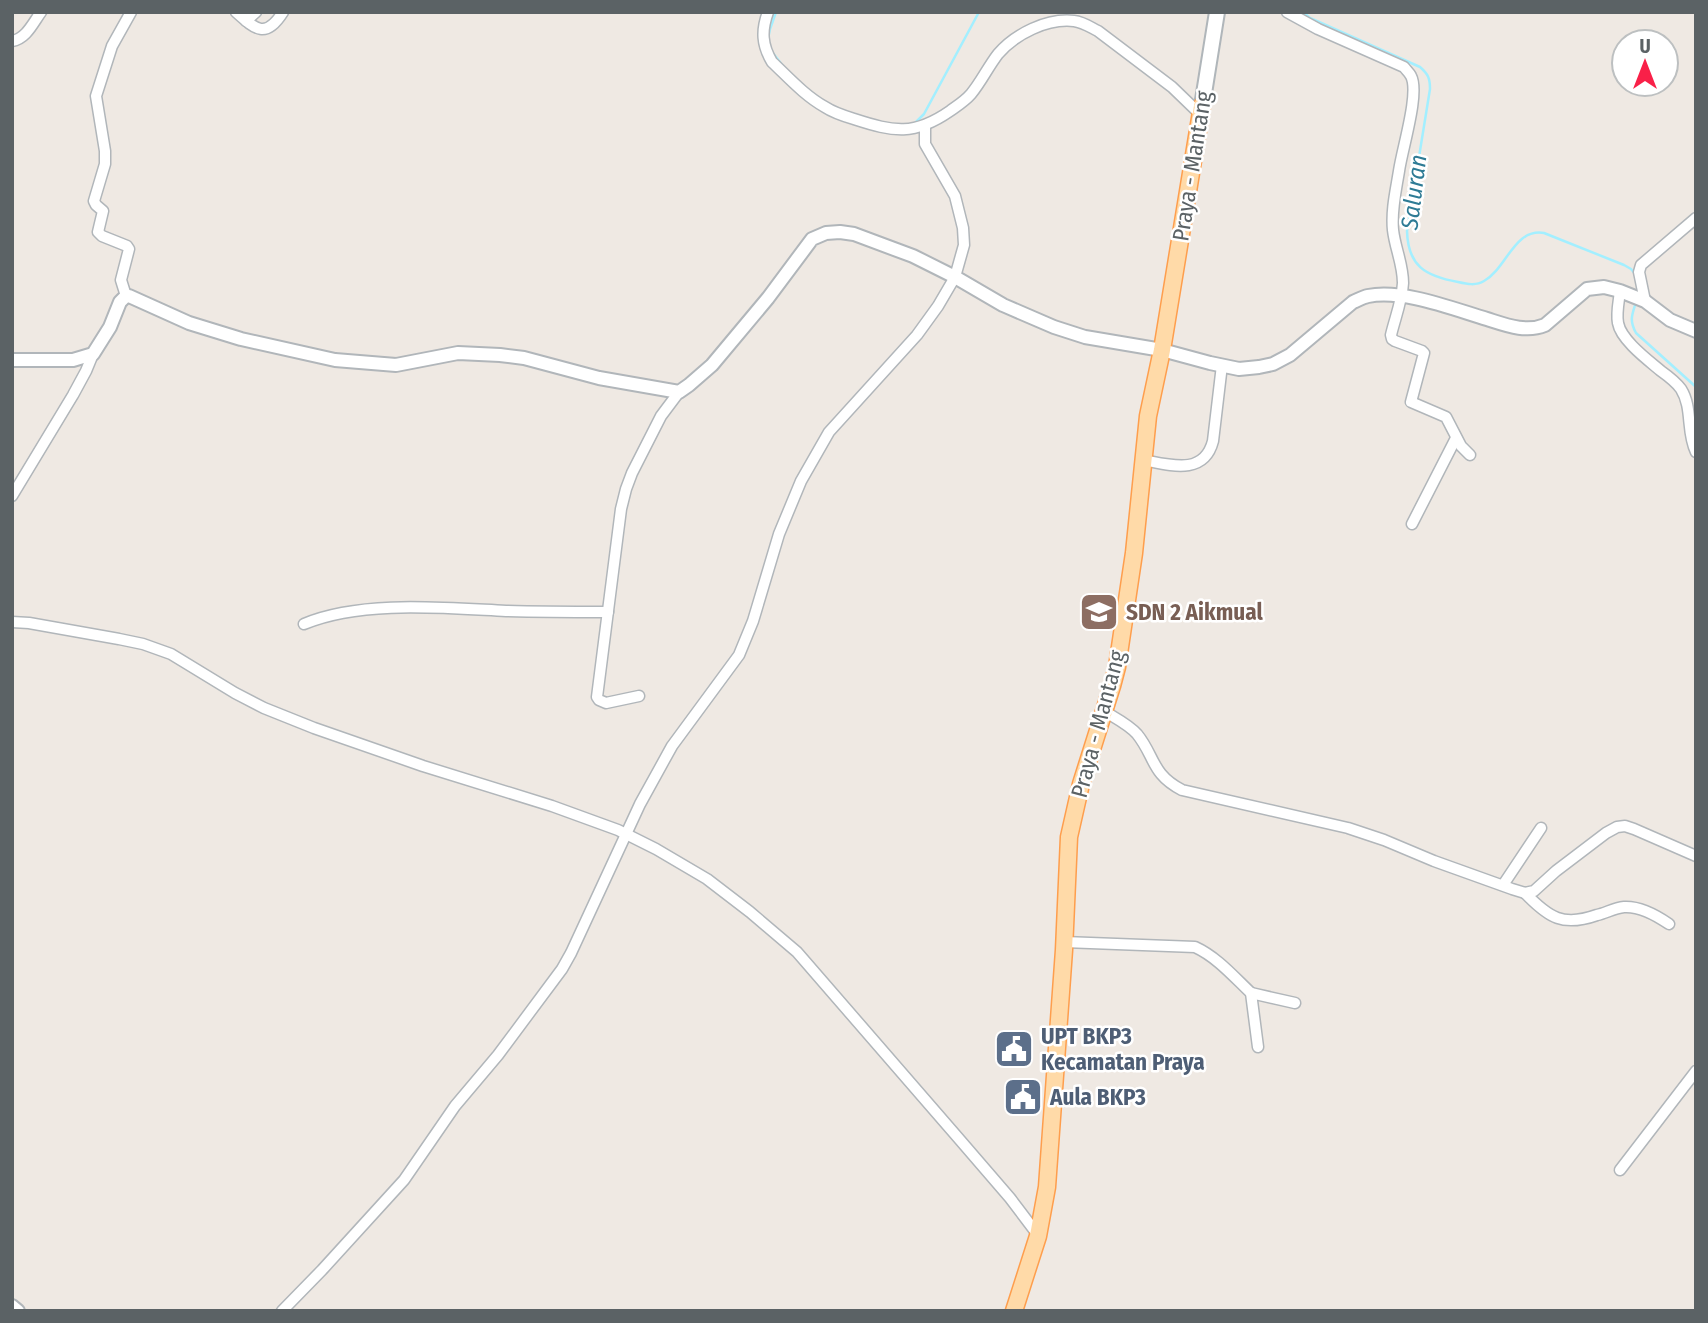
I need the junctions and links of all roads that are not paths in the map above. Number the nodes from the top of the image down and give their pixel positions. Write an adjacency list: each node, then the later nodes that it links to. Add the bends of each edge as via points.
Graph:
1 (40, 12): 10 (street, via 23,36)
2 (131, 12): 15 (street, via 112,46 96,96 105,164 94,201 103,211 98,232 129,249 121,280)
3 (236, 12): 9 (street)
4 (256, 12): 9 (street)
5 (283, 12): 9 (street, via 270,28 254,27)
6 (768, 12): 12 (street, via 762,36 766,53 823,106 881,128)
7 (1217, 12): 11 (main road, Praya - Mantang)
8 (1287, 12): 17 (street, via 1404,67 1411,76 1413,98 1392,215)
9 (246, 20)
10 (12, 41)
11 (1202, 104): 12 (street, via 1098,31 1073,21 1052,22 1027,31 999,52 971,94); 19 (main road, Praya - Mantang)
12 (925, 126): 14 (street, via 925,144 955,196 963,228 964,245)
13 (1696, 218): 16 (street, via 1641,265)
14 (955, 277): 19 (street, via 1054,327); 23 (street, via 854,234 826,233 812,239 712,365); 36 (street, via 917,335 829,432 801,481 779,534 739,655 672,746)
15 (126, 296): 20 (street); 23 (street, via 241,339 335,360 396,365 458,353 500,355)
16 (1634, 296): 17 (street, via 1604,287 1587,289 1545,325 1527,329); 18 (street); 25 (street, via 1617,320 1620,329 1681,389)
17 (1402, 297): 22 (street, via 1381,294 1353,302 1273,364 1239,369); 24 (street, via 1392,339 1424,353 1411,402 1446,417)
18 (1696, 331)
19 (1162, 350): 22 (street); 27 (main road, Praya - Mantang)
20 (93, 354): 21 (street, via 73,360); 28 (street)
21 (12, 359)
22 (1222, 365): 27 (street, via 1207,456 1188,466)
23 (679, 392): 30 (street, via 661,416 626,489)
24 (1456, 438): 26 (street); 29 (street)
25 (1696, 452)
26 (1470, 455)
27 (1143, 460): 34 (main road, Praya - Mantang, via 1117,667)
28 (12, 496)
29 (1412, 524)
30 (608, 612): 32 (street, via 411,608 348,611); 33 (street, via 597,696 606,703)
31 (12, 622): 36 (street, via 171,654 235,693 314,728)
32 (304, 624)
33 (639, 696)
34 (1104, 711): 38 (street, via 1136,733 1161,774 1182,790 1348,828); 41 (main road, Praya - Mantang, via 1069,837)
35 (1541, 828): 38 (street)
36 (627, 835): 47 (street, via 707,879 797,952); 50 (street, via 562,969 391,1195)
37 (1696, 856): 39 (street, via 1625,826 1617,827 1534,891)
38 (1503, 885): 39 (street)
39 (1525, 893): 40 (street, via 1559,919 1578,920 1625,907 1653,914)
40 (1669, 924)
41 (1064, 942): 42 (street, via 1195,947); 47 (main road, Praya - Mantang, via 1047,1187)
42 (1251, 993): 43 (street); 44 (street)
43 (1295, 1003)
44 (1258, 1047)
45 (1696, 1072): 46 (street)
46 (1620, 1170)
47 (1038, 1236): 51 (main road, Praya - Mantang)
48 (12, 1306): 49 (street)
49 (18, 1311)
50 (282, 1311)
51 (1014, 1311)

